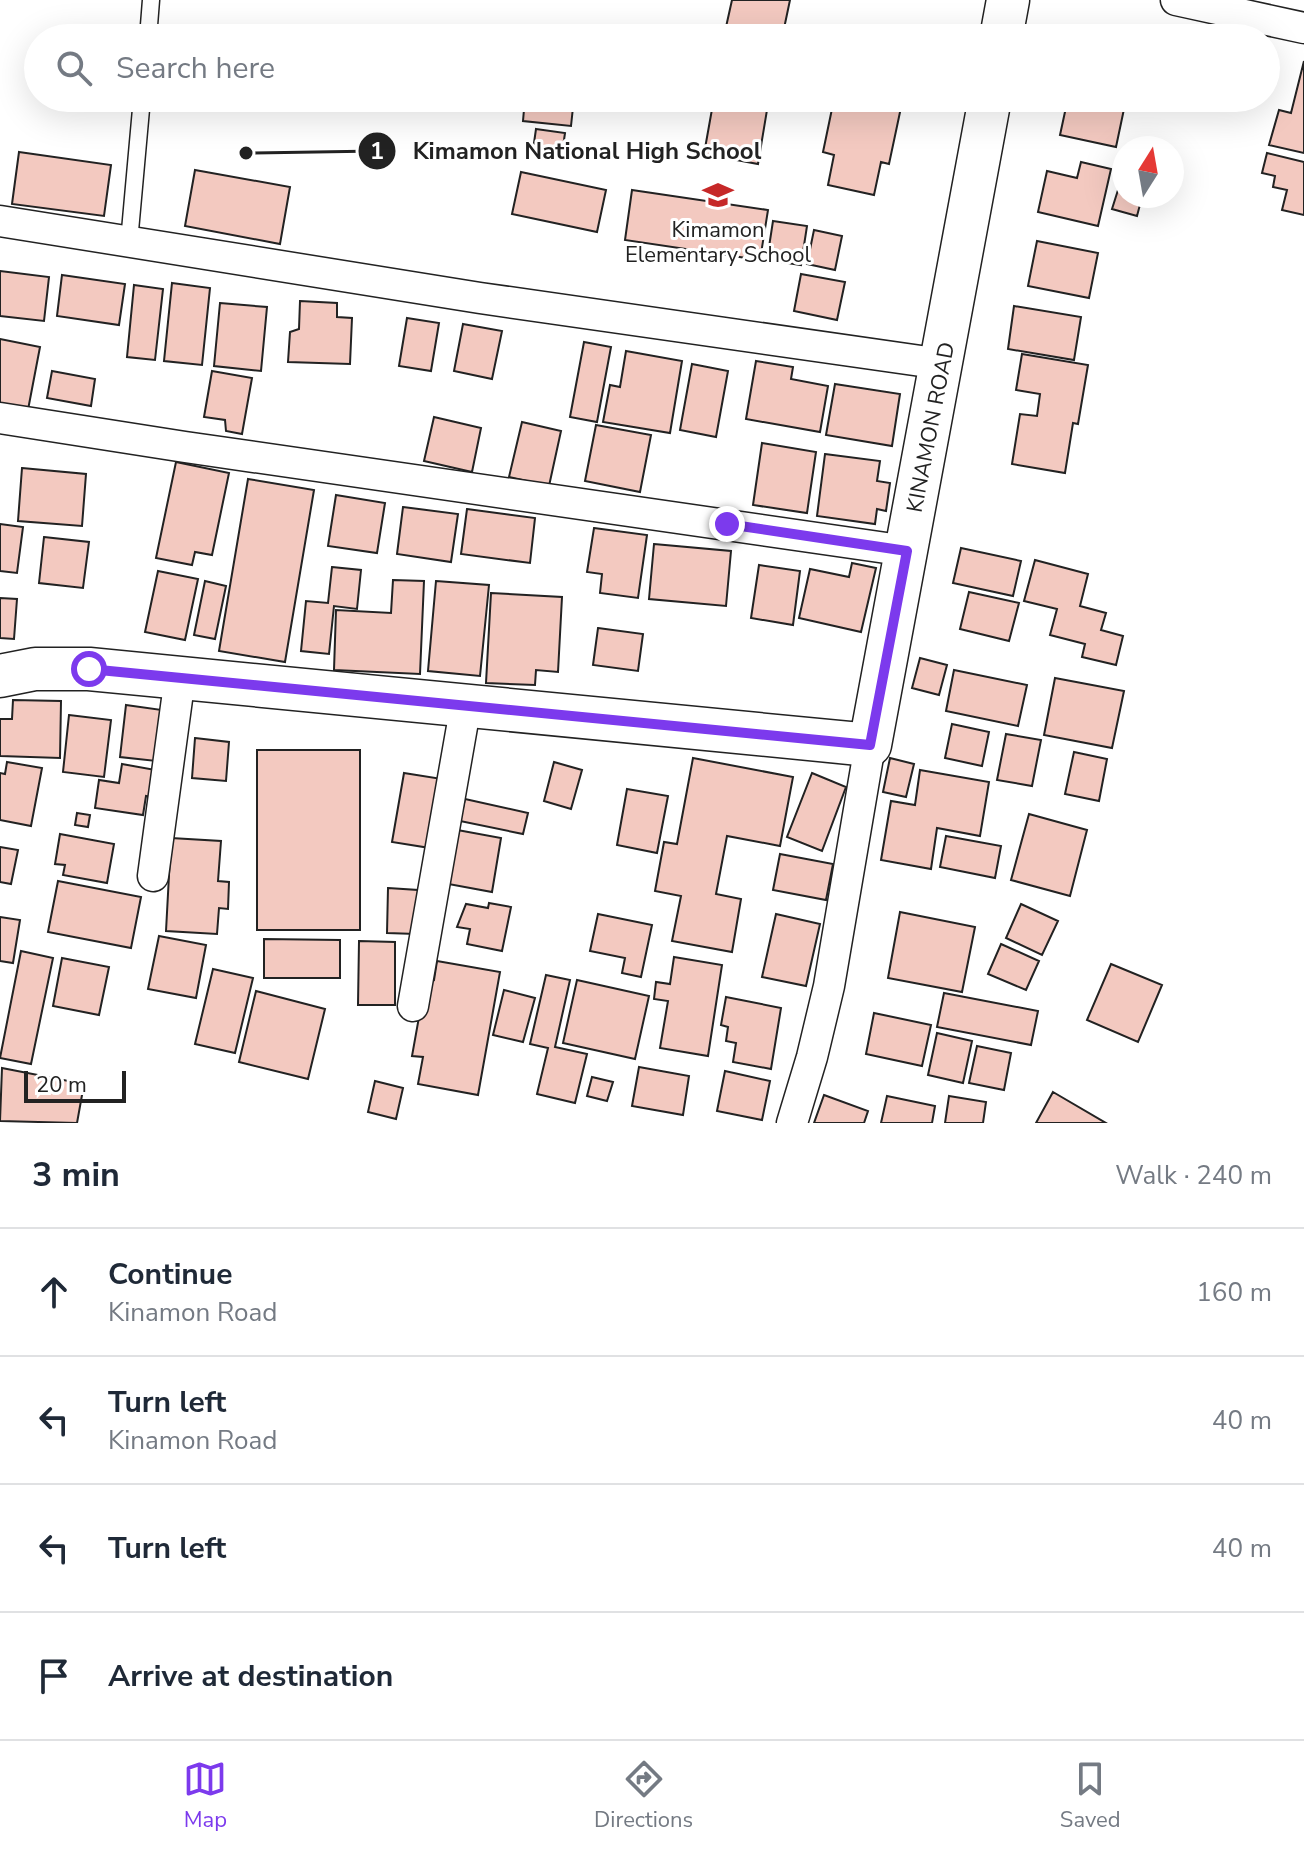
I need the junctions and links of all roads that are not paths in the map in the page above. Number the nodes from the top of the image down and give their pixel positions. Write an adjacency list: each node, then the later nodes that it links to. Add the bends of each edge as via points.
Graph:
1 (151, 0): 5 (lane)
2 (1008, 0): 6 (street)
3 (1176, 0): 4 (street)
4 (1269, 9): 7 (street)
5 (149, 24)
6 (1004, 24)
7 (1304, 28)
8 (141, 112): 11 (lane)
9 (987, 112): 12 (street, KINAMON ROAD)
10 (0, 221): 11 (street)
11 (129, 242): 12 (street)
12 (942, 364): 14 (street, KINAMON ROAD)
13 (0, 418): 14 (street)
14 (907, 551): 18 (street, KINAMON ROAD)
15 (0, 676): 16 (street, via 35,669 89,669)
16 (180, 677): 17 (street); 19 (street)
17 (466, 704): 18 (street); 20 (street)
18 (870, 745): 21 (street, via 829,986)
19 (153, 876)
20 (413, 1006)
21 (792, 1123)

